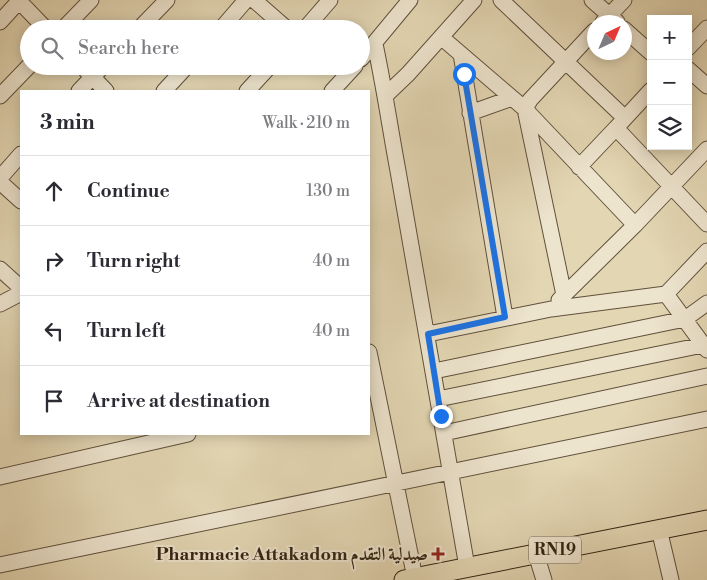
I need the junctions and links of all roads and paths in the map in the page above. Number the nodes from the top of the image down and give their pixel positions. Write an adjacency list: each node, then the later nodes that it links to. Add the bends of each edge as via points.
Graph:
1 (91, 0): 15 (street)
2 (167, 0): 16 (street)
3 (246, 0): 17 (street)
4 (254, 0): 18 (street)
5 (330, 0): 19 (street)
6 (410, 0): 25 (street)
7 (474, 0): 22 (street)
8 (501, 0): 30 (street)
9 (592, 0): 12 (street)
10 (624, 0): 13 (street)
11 (19, 1): 14 (street); 20 (street)
12 (605, 15)
13 (613, 15)
14 (37, 20)
15 (72, 20)
16 (148, 20)
17 (229, 20)
18 (277, 20)
19 (313, 20)
20 (0, 22)
21 (707, 28): 26 (street)
22 (441, 37): 29 (street); 45 (street)
23 (632, 37): 28 (street)
24 (587, 38): 30 (street)
25 (375, 44): 27 (street); 45 (street)
26 (692, 44)
27 (370, 49)
28 (647, 50)
29 (460, 54): 47 (street); 49 (street)
30 (565, 62): 48 (street); 50 (street)
31 (692, 73): 38 (street)
32 (20, 75): 46 (street)
33 (89, 75): 39 (street)
34 (95, 75): 40 (street)
35 (179, 75): 41 (street)
36 (262, 75): 42 (street)
37 (347, 75): 43 (street)
38 (707, 86)
39 (80, 90)
40 (105, 90)
41 (165, 90)
42 (248, 90)
43 (333, 90)
44 (647, 94): 50 (street)
45 (386, 95): 71 (street)
46 (0, 96)
47 (512, 98): 48 (street); 49 (street)
48 (525, 109): 53 (street); 65 (street)
49 (470, 113): 69 (street)
50 (620, 123): 53 (street); 56 (street)
51 (707, 149): 56 (street)
52 (20, 155): 54 (street)
53 (579, 167): 59 (street)
54 (0, 178)
55 (0, 182): 57 (street)
56 (671, 187): 58 (street); 59 (street)
57 (20, 200)
58 (707, 224)
59 (635, 226): 65 (street)
60 (707, 251): 64 (street)
61 (0, 269): 62 (street)
62 (20, 287)
63 (20, 294): 67 (street)
64 (666, 294): 68 (street); 70 (street)
65 (564, 295): 68 (street)
66 (707, 303): 70 (street)
67 (0, 304)
68 (551, 308): 69 (street)
69 (505, 317): 71 (street)
70 (685, 318): 72 (street); 74 (street)
71 (428, 334): 74 (street)
72 (705, 347): 77 (street)
73 (370, 365): 76 (street)
74 (434, 371): 77 (street)
75 (707, 376): 79 (street)
76 (372, 391): 83 (street)
77 (438, 399): 79 (street)
78 (707, 419): 81 (street)
79 (444, 433): 81 (street)
80 (184, 435): 82 (street)
81 (451, 473): 83 (street); 88 (street)
82 (0, 477)
83 (396, 483): 87 (street); 89 (street)
84 (707, 520): 85 (main road, RN19)
85 (659, 529): 86 (main road, RN19); 91 (street)
86 (536, 554): 88 (main road, RN19); 90 (street)
87 (0, 565)
88 (467, 567): 89 (main road, RN19)
89 (409, 579)
90 (544, 580)
91 (672, 580)

